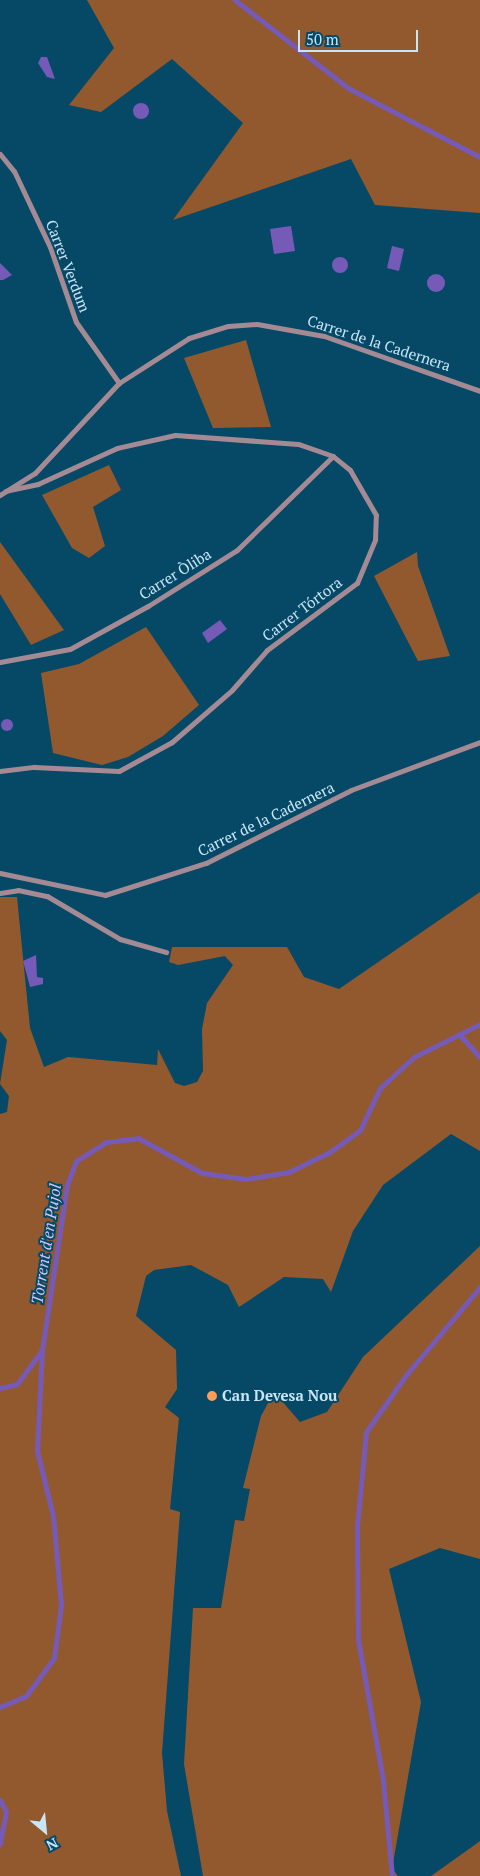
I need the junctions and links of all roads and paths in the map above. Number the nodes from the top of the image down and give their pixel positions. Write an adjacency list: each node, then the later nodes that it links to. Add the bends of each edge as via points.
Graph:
1 (0, 154): 2 (street, Carrer Verdum, via 14,171 50,247 76,322)
2 (119, 383): 3 (street, Carrer de la Cadernera, via 190,338 228,326 257,324 324,336); 5 (street, Carrer de la Cadernera, via 35,473)
3 (480, 390)
4 (333, 456): 5 (street, Carrer Tórtora, via 298,444 268,445 175,435 117,448 38,484); 7 (street, Carrer Òliba, via 236,550 148,606 70,649); 9 (street, Carrer Tórtora, via 350,470 376,516 375,540 357,583 268,650 232,690 179,736 139,761 119,771 34,767)
5 (6, 491): 6 (street, Carrer de la Cadernera)
6 (0, 495)
7 (0, 662)
8 (480, 742): 10 (street, Carrer de la Cadernera, via 351,790 206,863 105,895)
9 (0, 771)
10 (0, 874)
11 (0, 892): 12 (street, via 18,890 47,896 120,939)
12 (166, 952)

